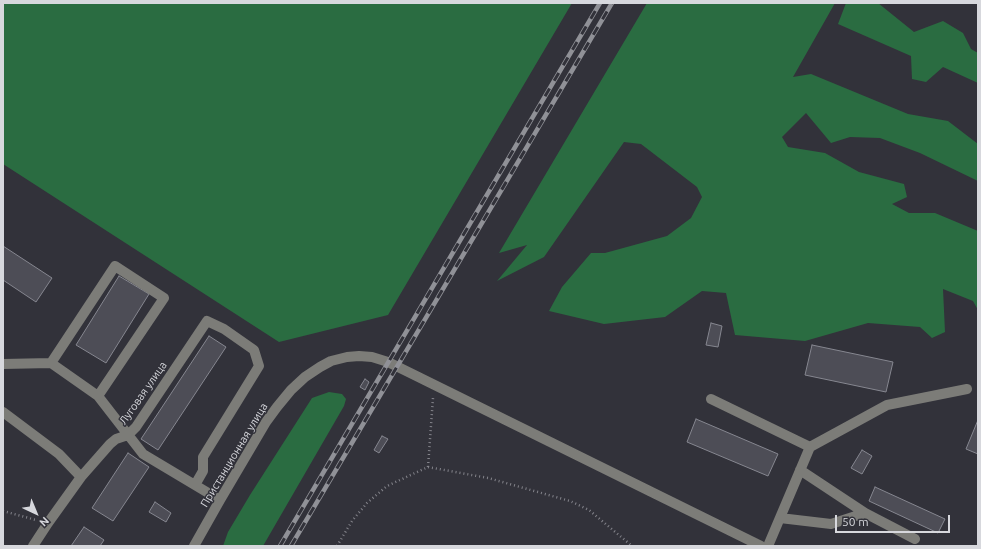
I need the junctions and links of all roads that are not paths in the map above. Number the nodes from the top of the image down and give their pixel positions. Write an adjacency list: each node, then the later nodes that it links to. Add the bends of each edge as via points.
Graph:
1 (51, 363): 2 (street); 4 (street); 4 (street, via 115,266 164,298)
2 (3, 364)
3 (967, 389): 8 (street, via 887,405)
4 (98, 396): 7 (street)
5 (711, 400): 8 (street)
6 (3, 412): 10 (street, via 59,454)
7 (128, 435): 10 (street, Луговая улица, via 110,444); 11 (street, via 143,454); 11 (street, Луговая улица, via 136,427 207,321 224,329 254,350 259,366 203,457 203,471)
8 (810, 447): 9 (street)
9 (800, 470): 13 (street); 14 (street)
10 (81, 478): 16 (street, Луговая улица)
11 (195, 485): 12 (street)
12 (220, 500): 17 (street, Пристанционная улица); 18 (street, Пристанционная улица, via 266,422 291,390 305,377 331,361 347,357 372,357 388,362)
13 (865, 513): 14 (street, via 831,524); 15 (street)
14 (780, 518): 19 (street)
15 (915, 539)
16 (33, 546)
17 (194, 546)
18 (762, 546)
19 (768, 546)

